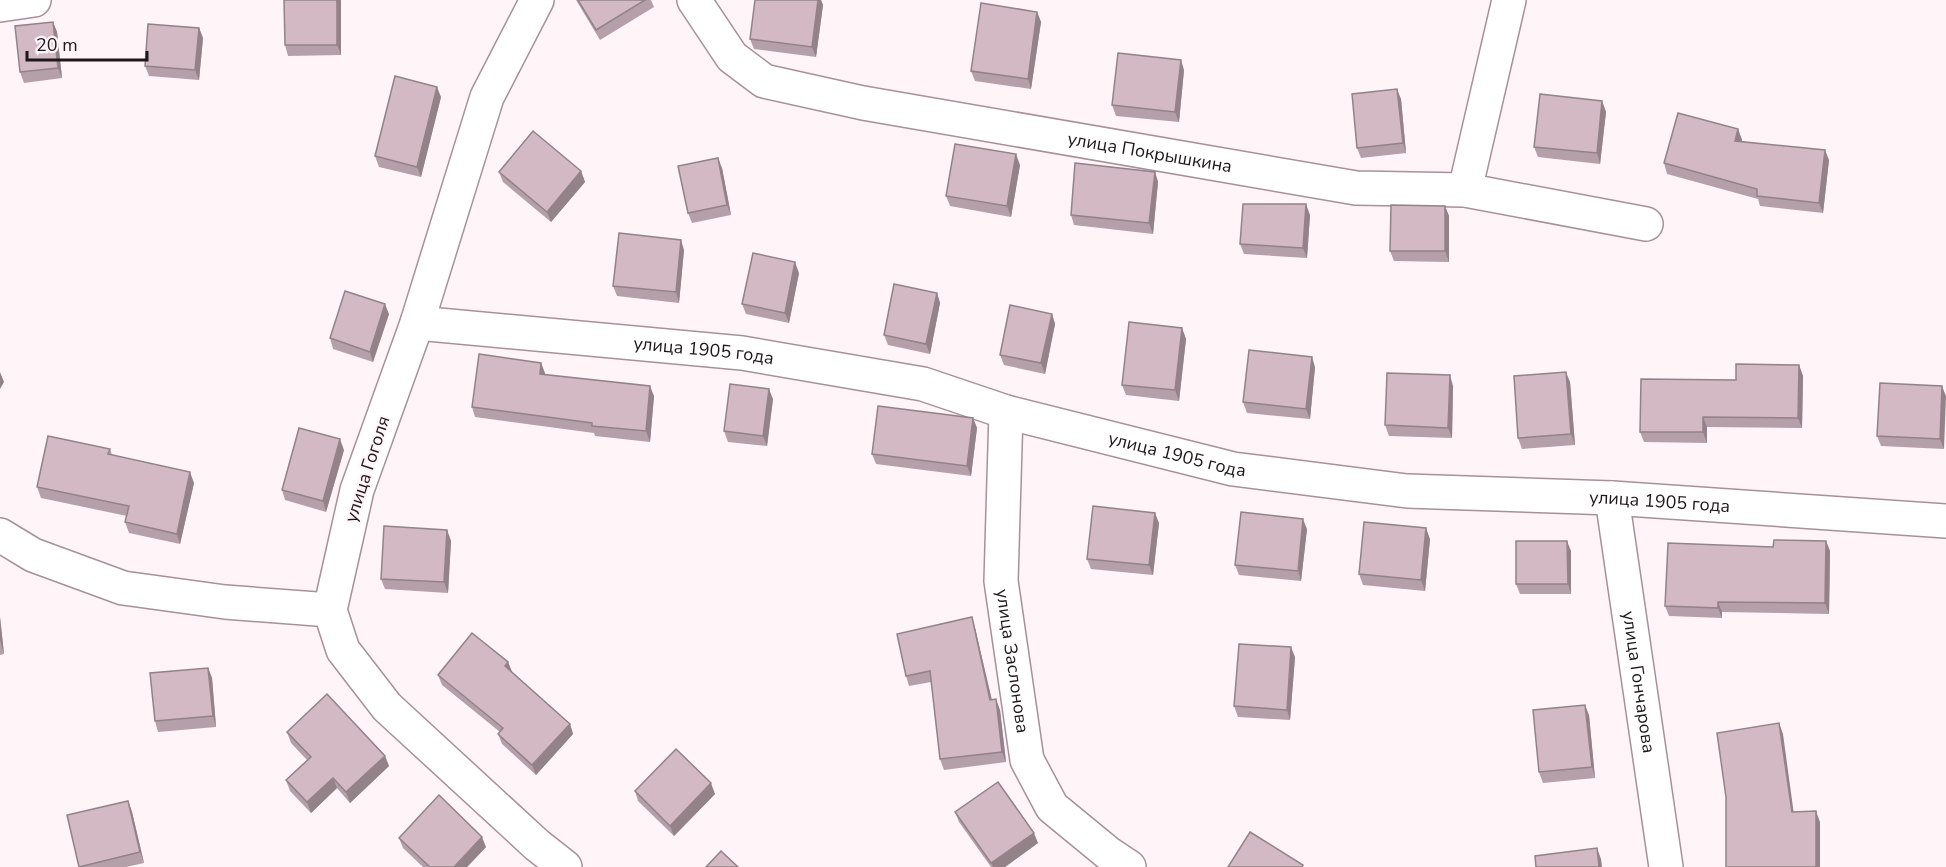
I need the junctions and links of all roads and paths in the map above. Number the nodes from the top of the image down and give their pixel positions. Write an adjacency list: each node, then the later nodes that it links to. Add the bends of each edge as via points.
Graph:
1 (34, 0): 5 (street)
2 (537, 0): 8 (street, улица Гоголя, via 487,97)
3 (694, 0): 6 (street, улица Покрышкина, via 732,57 764,81 874,105 1356,188)
4 (1509, 0): 6 (street)
5 (0, 5)
6 (1465, 190): 7 (street, улица Покрышкина)
7 (1646, 225)
8 (417, 323): 9 (street, улица 1905 года, via 742,353 923,384); 13 (street, улица Гоголя, via 357,490)
9 (1006, 412): 10 (street, улица 1905 года, via 1233,469 1407,491); 15 (street, улица Заслонова, via 1001,581 1027,760 1052,807)
10 (1612, 498): 11 (street, улица 1905 года); 16 (street, улица Гончарова)
11 (1946, 521)
12 (0, 535): 13 (street, via 33,555 123,588 225,602)
13 (330, 610): 14 (street, via 343,650 387,707)
14 (565, 867)
15 (1129, 867)
16 (1666, 867)

